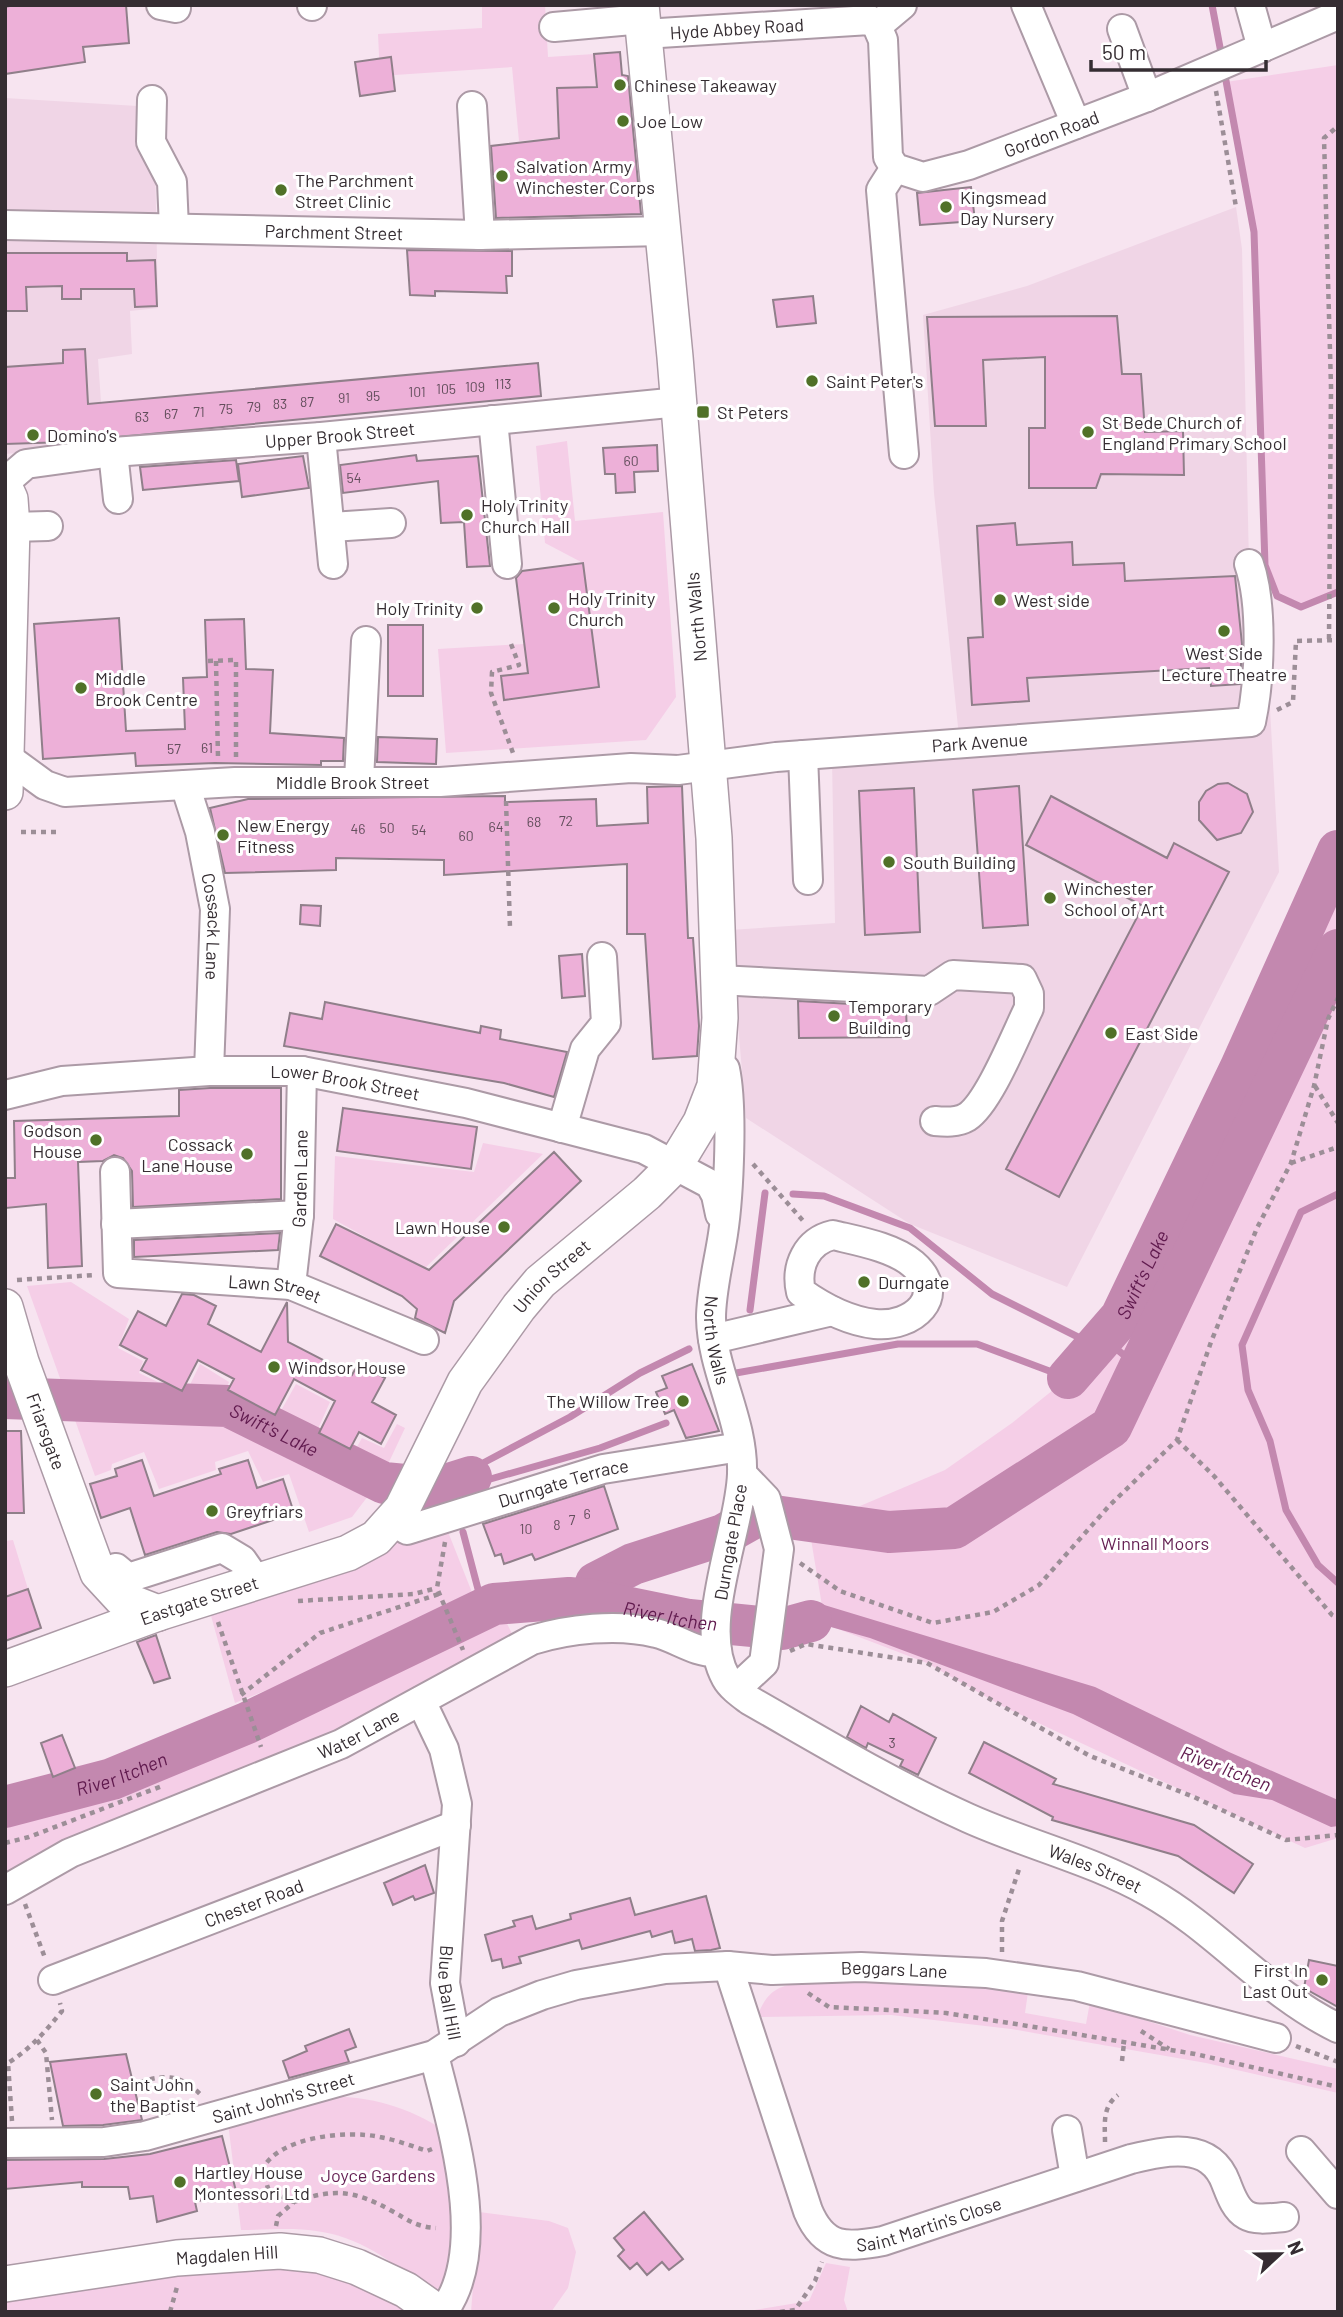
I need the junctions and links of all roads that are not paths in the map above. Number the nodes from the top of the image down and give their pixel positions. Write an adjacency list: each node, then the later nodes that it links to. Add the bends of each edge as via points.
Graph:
1 (902, 5): 6 (street)
2 (1026, 5): 13 (street)
3 (1250, 5): 9 (street)
4 (1338, 15): 9 (street, Gordon Road)
5 (643, 20): 6 (street, Hyde Abbey Road, via 862,19); 7 (street, Hyde Abbey Road); 17 (main road, North Walls)
6 (877, 26): 14 (street, via 883,40 885,146)
7 (554, 27)
8 (1122, 29): 10 (street)
9 (1254, 50): 10 (street, Gordon Road)
10 (1147, 97): 13 (street, Gordon Road)
11 (152, 100): 16 (street, via 151,142 172,182)
12 (472, 106): 18 (street)
13 (1076, 124): 14 (street, Gordon Road, via 970,165 923,177)
14 (895, 167): 23 (street, via 881,190)
15 (5, 225): 16 (street, Parchment Street)
16 (174, 228): 18 (street, Parchment Street)
17 (664, 231): 18 (street, Parchment Street); 19 (main road, North Walls)
18 (480, 235)
19 (679, 402): 20 (street, Upper Brook Street); 36 (main road, North Walls)
20 (493, 420): 21 (street, Upper Brook Street); 32 (street)
21 (321, 437): 22 (street, Upper Brook Street); 30 (street)
22 (113, 452): 24 (street, Upper Brook Street, via 26,464); 26 (street)
23 (904, 454)
24 (5, 482)
25 (5, 488): 29 (main road)
26 (118, 499)
27 (391, 523): 30 (street)
28 (48, 526): 29 (street)
29 (12, 527): 37 (main road)
30 (332, 527): 31 (street)
31 (333, 564)
32 (507, 564)
33 (1249, 564): 35 (street, Park Avenue, via 1256,583 1257,677 1251,722)
34 (366, 641): 38 (street)
35 (803, 755): 36 (street, Park Avenue); 41 (street)
36 (708, 763): 38 (street, Middle Brook Street, via 678,770 631,768 440,782); 43 (main road, North Walls)
37 (6, 773): 39 (street, Middle Brook Street, via 34,778 65,792); 40 (main road)
38 (359, 780): 39 (street, Middle Brook Street)
39 (185, 785): 45 (street, Cossack Lane, via 200,832 215,909)
40 (5, 792)
41 (808, 880)
42 (602, 957): 49 (street, via 606,1023 585,1049)
43 (719, 980): 44 (main road, North Walls); 48 (street, via 929,991 953,975 1021,979 1029,994 1029,1008 983,1101 967,1117 950,1123)
44 (719, 1042): 50 (main road, Union Street, via 715,1086 701,1122); 54 (street, North Walls, via 726,1074)
45 (209, 1071): 46 (street, Lower Brook Street); 47 (street, Lower Brook Street, via 62,1082)
46 (302, 1072): 49 (street, Lower Brook Street, via 466,1103); 52 (street, Garden Lane)
47 (5, 1095)
48 (935, 1121)
49 (562, 1128): 50 (street, Lower Brook Street, via 644,1149)
50 (675, 1165): 54 (street, North Walls, via 710,1184); 63 (main road, Union Street, via 540,1282 519,1307 466,1382)
51 (115, 1172): 53 (street)
52 (299, 1215): 53 (street); 56 (street, Garden Lane)
53 (116, 1224): 56 (street, Lawn Street, via 118,1273)
54 (723, 1230): 60 (street, North Walls, via 711,1316)
55 (798, 1279): 58 (street, via 801,1292); 58 (street, via 807,1251 818,1238 833,1235 899,1255 925,1276 929,1290 923,1308 908,1320 875,1324); 59 (street)
56 (291, 1284): 61 (street, Lawn Street)
57 (9, 1294): 64 (main road, Friarsgate, via 21,1362)
58 (832, 1311): 59 (street)
59 (770, 1325): 60 (street)
60 (713, 1339): 62 (street, North Walls)
61 (424, 1340)
62 (741, 1460): 63 (street, Durngate Terrace, via 603,1469 443,1531 407,1530); 67 (street, Durngate Place, via 737,1513 719,1598); 69 (street, Durngate Place, via 766,1499 779,1549 764,1663)
63 (398, 1513): 65 (main road, Eastgate Street, via 376,1538 348,1553)
64 (103, 1561): 65 (street, via 128,1578 222,1548 242,1560); 66 (main road, Friarsgate, via 97,1573 122,1599); 68 (main road, Friarsgate, via 92,1605 67,1634)
65 (258, 1583): 66 (main road, Eastgate Street)
66 (158, 1613): 68 (main road, Eastgate Street)
67 (717, 1648): 69 (street, Durngate Place, via 723,1672); 70 (street, Water Lane, via 699,1650 628,1629 548,1635 515,1647)
68 (21, 1663)
69 (736, 1689): 71 (street, Durngate Place)
70 (421, 1701): 72 (street, Blue Ball Hill, via 453,1778); 73 (street, Water Lane, via 341,1744 70,1853)
71 (830, 1746): 76 (street, Wales Street, via 969,1819 1072,1856 1149,1892 1295,2003)
72 (456, 1825): 75 (street, Chester Road); 78 (street, Blue Ball Hill)
73 (15, 1896)
74 (728, 1966): 77 (street, Beggars Lane, via 772,1970 928,1968 1003,1975 1077,1986); 78 (street, Beggars Lane, via 665,1969 576,1985 499,2012); 82 (street, Saint Martin's Close, via 808,2211 830,2242 848,2246 883,2241)
75 (53, 1980)
76 (1338, 2028)
77 (1276, 2038)
78 (445, 2049): 80 (street, Saint John's Street, via 145,2136 104,2143); 87 (street, Blue Ball Hill, via 464,2185 464,2249 454,2297)
79 (1067, 2130): 82 (street)
80 (10, 2142)
81 (1301, 2151): 83 (street)
82 (1075, 2177): 84 (street, Saint Martin's Close, via 1153,2153 1188,2150 1224,2176 1232,2199 1245,2215)
83 (1338, 2194)
84 (1284, 2217)
85 (5, 2284): 86 (main road, Magdalen Hill, via 177,2258 270,2251 318,2255 357,2267 407,2290)
86 (437, 2312)
87 (443, 2312)

